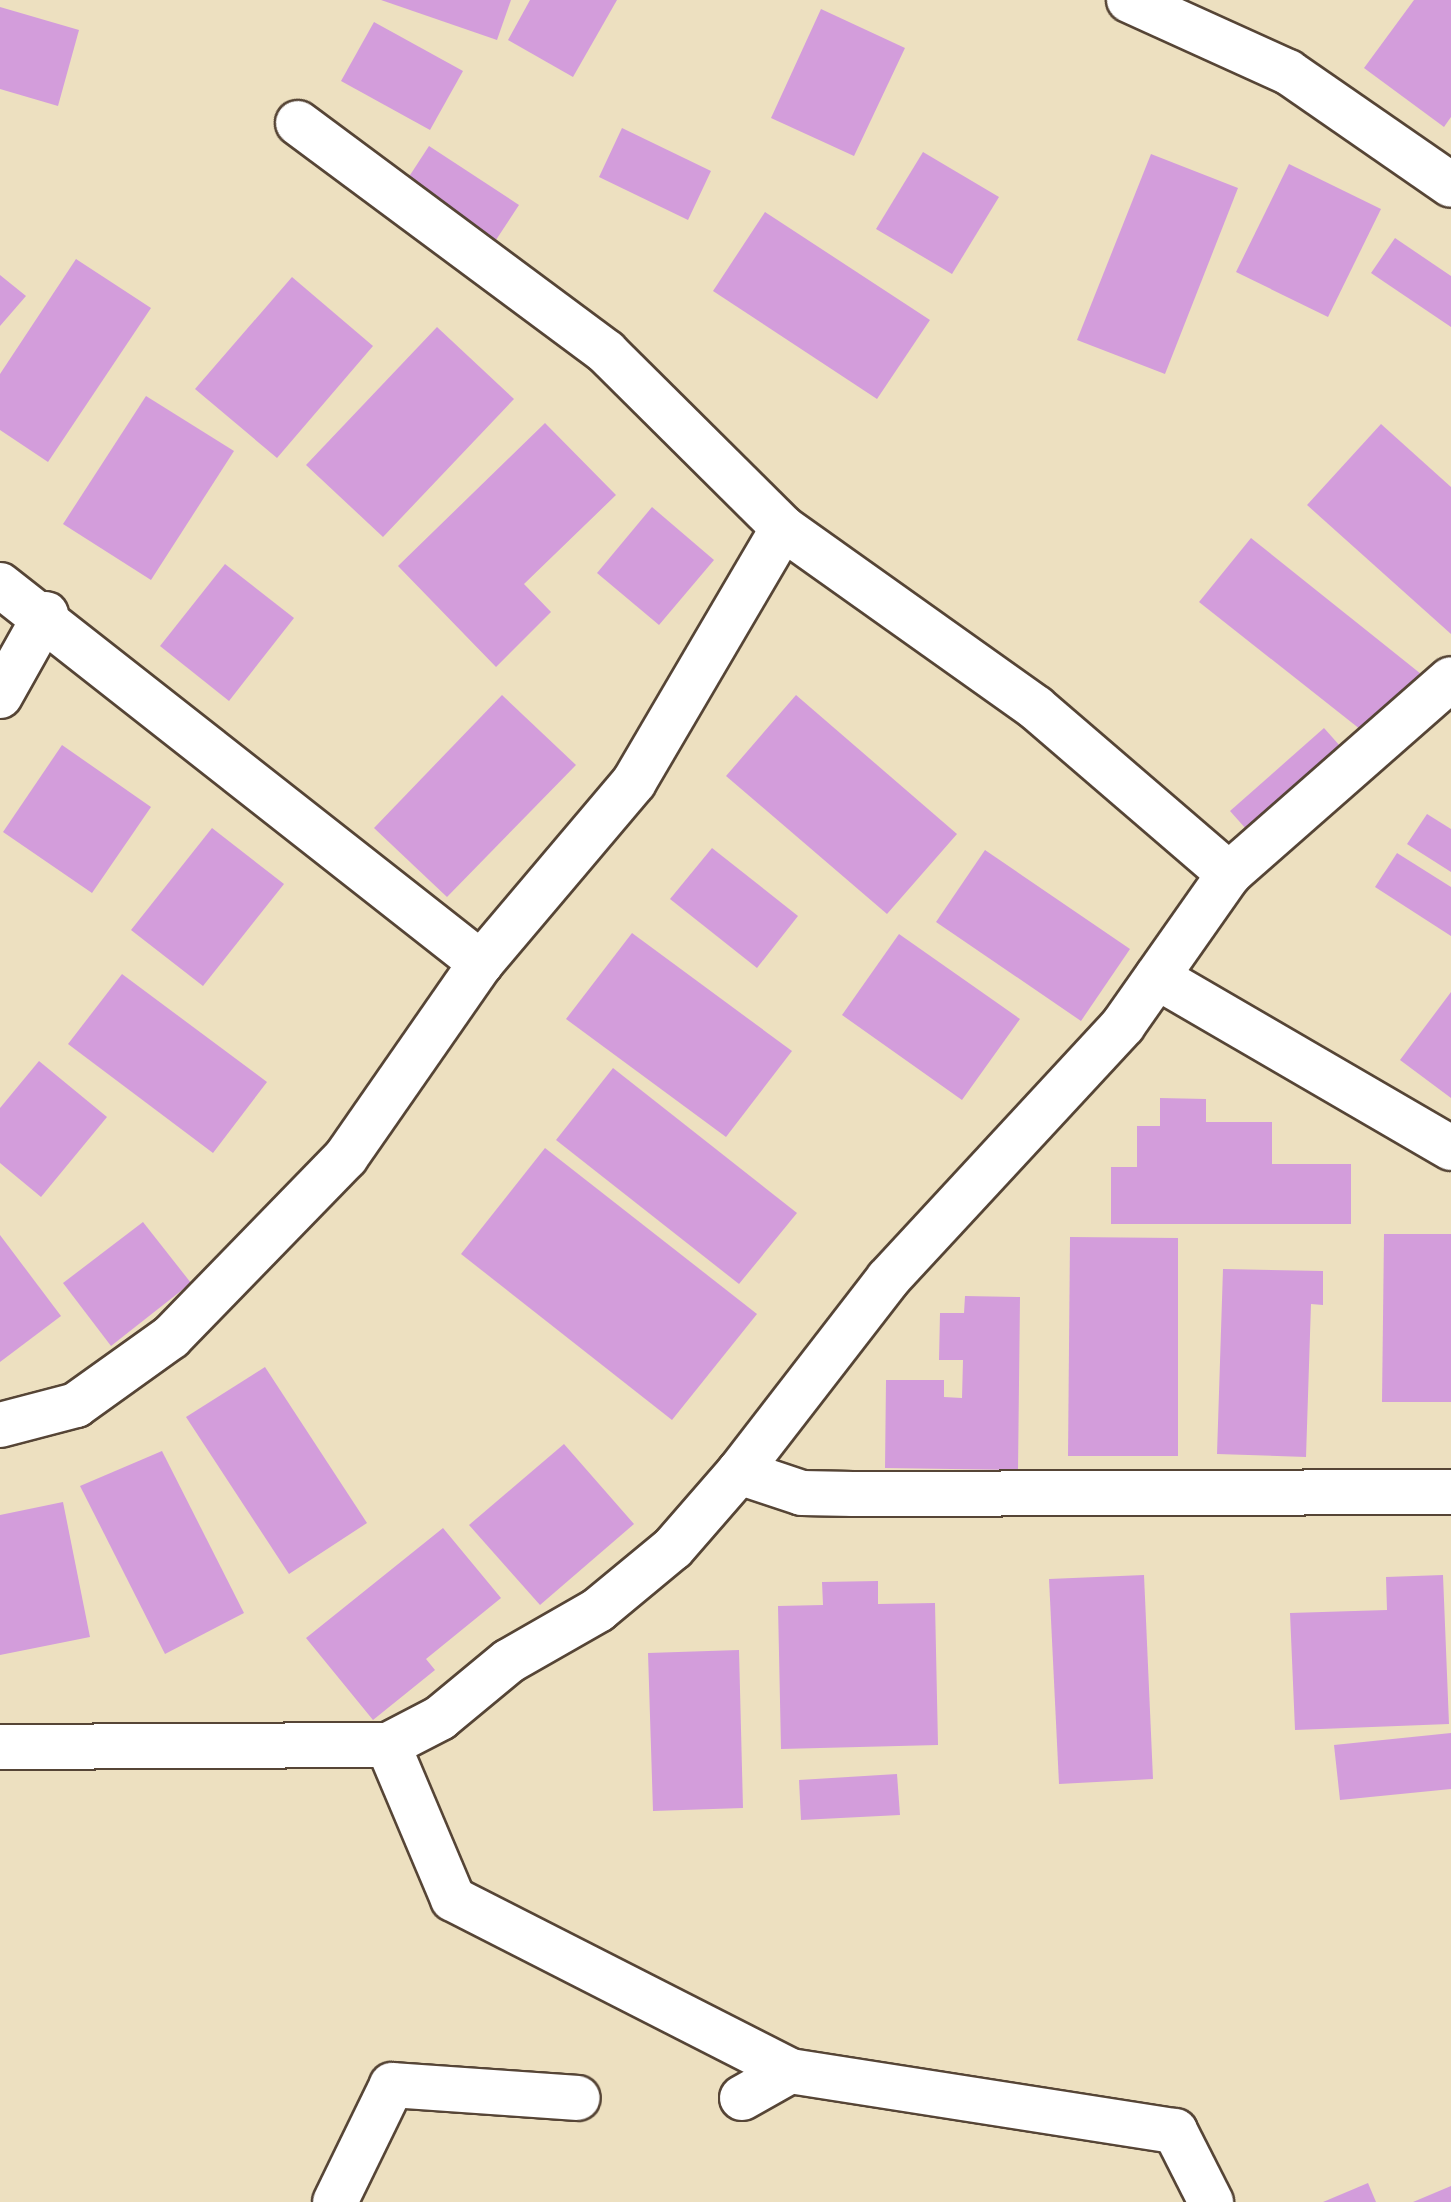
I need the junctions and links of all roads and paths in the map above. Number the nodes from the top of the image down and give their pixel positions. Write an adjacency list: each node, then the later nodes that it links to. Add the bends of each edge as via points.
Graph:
1 (1129, 0): 3 (street, via 1288,72)
2 (298, 123): 4 (street, via 606,352)
3 (1451, 185)
4 (783, 528): 9 (street, via 1036,708); 10 (street, via 634,782)
5 (0, 585): 6 (street)
6 (46, 614): 8 (street); 10 (street)
7 (1451, 679): 9 (street)
8 (0, 696)
9 (1229, 874): 11 (street)
10 (481, 963): 13 (street, via 346,1157 171,1337 76,1405)
11 (1157, 977): 12 (street); 14 (street, via 1123,1025 888,1279)
12 (1451, 1148)
13 (0, 1425)
14 (739, 1472): 15 (street, via 802,1493); 16 (street, via 673,1548 598,1610 509,1661 440,1718)
15 (1451, 1492)
16 (388, 1745): 17 (street); 18 (street, via 453,1899)
17 (0, 1747)
18 (790, 2071): 20 (street); 22 (street, via 1175,2131)
19 (578, 2098): 21 (street, via 392,2085)
20 (742, 2098)
21 (335, 2202)
22 (1211, 2202)

